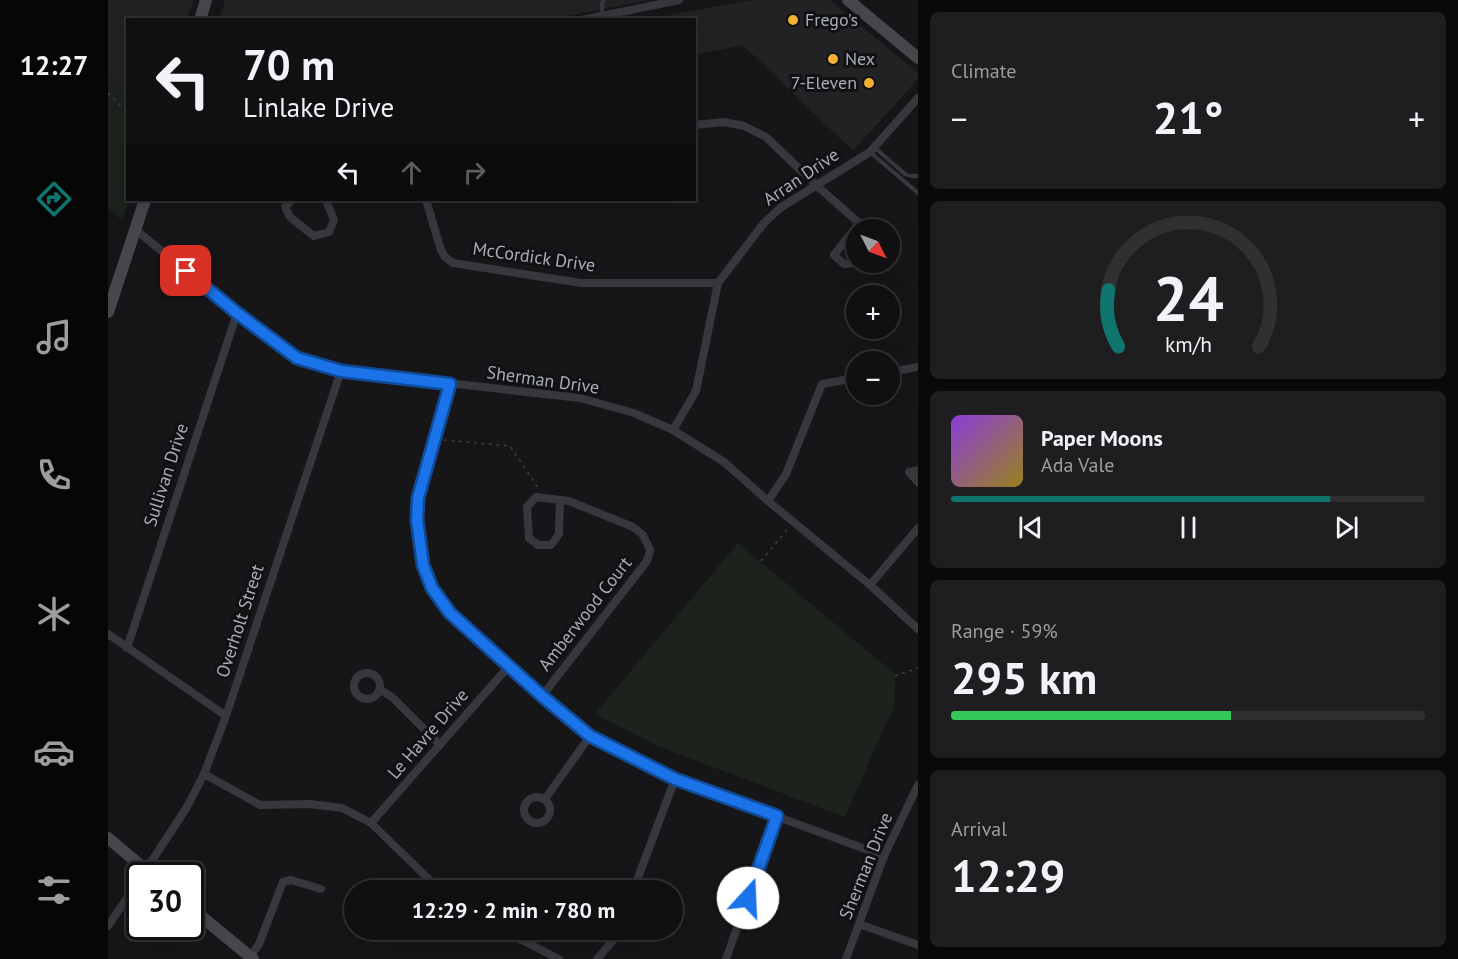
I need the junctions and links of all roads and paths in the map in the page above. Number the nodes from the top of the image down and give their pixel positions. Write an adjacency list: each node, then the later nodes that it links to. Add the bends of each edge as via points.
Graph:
1 (206, 0): 9 (main road)
2 (604, 0): 8 (lane)
3 (634, 0): 7 (lane)
4 (679, 0): 6 (street)
5 (848, 0): 11 (main road)
6 (654, 3): 7 (street)
7 (641, 8): 8 (street)
8 (602, 15): 10 (street)
9 (201, 18)
10 (590, 18)
11 (918, 58)
12 (108, 93): 14 (path)
13 (918, 98): 16 (street, Arran Drive)
14 (126, 107)
15 (696, 125): 18 (street, via 724,122 766,137)
16 (872, 150): 17 (lane, via 906,175); 18 (street, Arran Drive); 19 (lane)
17 (918, 176)
18 (816, 185): 24 (street); 28 (street, Arran Drive, via 780,208 764,224)
19 (918, 193)
20 (145, 201): 25 (main road)
21 (291, 201): 22 (street, via 285,207 290,217 314,236 329,232 334,220)
22 (326, 201)
23 (426, 201): 28 (street, McCordick Drive, via 441,250 453,263 581,283)
24 (854, 219)
25 (136, 230): 29 (main road); 30 (street, Sherman Drive)
26 (846, 240): 27 (street, via 834,255)
27 (846, 264)
28 (718, 283): 36 (street, Arran Drive, via 696,391)
29 (108, 312)
30 (237, 313): 33 (street, Sherman Drive, via 297,358); 49 (street, Sullivan Drive)
31 (918, 367): 32 (street)
32 (900, 370)
33 (341, 371): 35 (street, Sherman Drive); 55 (street, Overholt Street)
34 (846, 380): 42 (street, via 822,384 786,474)
35 (450, 384): 36 (street, Sherman Drive, via 580,398 634,413); 37 (street)
36 (673, 430): 42 (street, Sherman Drive, via 724,462)
37 (434, 439): 40 (path, via 510,446); 50 (street, via 418,498 423,565 432,588 450,613)
38 (918, 470): 39 (street, via 909,472)
39 (918, 482)
40 (545, 498): 41 (street, Amberwood Court); 41 (street, via 536,497 527,507 529,538 538,545 551,545 559,534)
41 (560, 500): 54 (street, Amberwood Court, via 633,527 643,535 650,550 647,561)
42 (768, 501): 43 (street, Sherman Drive)
43 (793, 522): 45 (path); 46 (street, Sherman Drive)
44 (918, 528): 46 (street)
45 (761, 561)
46 (870, 585): 47 (street, Sherman Drive)
47 (918, 629)
48 (108, 634): 49 (street)
49 (127, 648): 55 (street)
50 (509, 666): 54 (street); 57 (street, Le Havre Drive)
51 (918, 668): 52 (path)
52 (895, 676)
53 (380, 689): 57 (street)
54 (542, 696): 56 (street)
55 (226, 716): 58 (street, Overholt Street)
56 (590, 736): 59 (street); 61 (street)
57 (440, 745): 63 (street, Le Havre Drive)
58 (204, 774): 63 (street, via 260,805 330,806); 67 (street, Overholt Street)
59 (675, 779): 62 (street); 69 (street)
60 (918, 785): 65 (street, Sherman Drive)
61 (545, 799)
62 (777, 816): 65 (street); 81 (street)
63 (371, 823): 68 (street)
64 (108, 838): 66 (main road)
65 (884, 856): 73 (street, Sherman Drive)
66 (132, 862)
67 (153, 862)
68 (430, 880)
69 (637, 880)
70 (321, 889): 78 (street, via 291,880 284,882)
71 (126, 901): 74 (street, Overholt Street)
72 (204, 919): 78 (main road)
73 (860, 924): 77 (street); 82 (street, Sherman Drive)
74 (108, 926)
75 (522, 940): 79 (street)
76 (613, 940): 80 (street)
77 (918, 945)
78 (252, 958)
79 (559, 959)
80 (597, 959)
81 (726, 959)
82 (846, 959)

